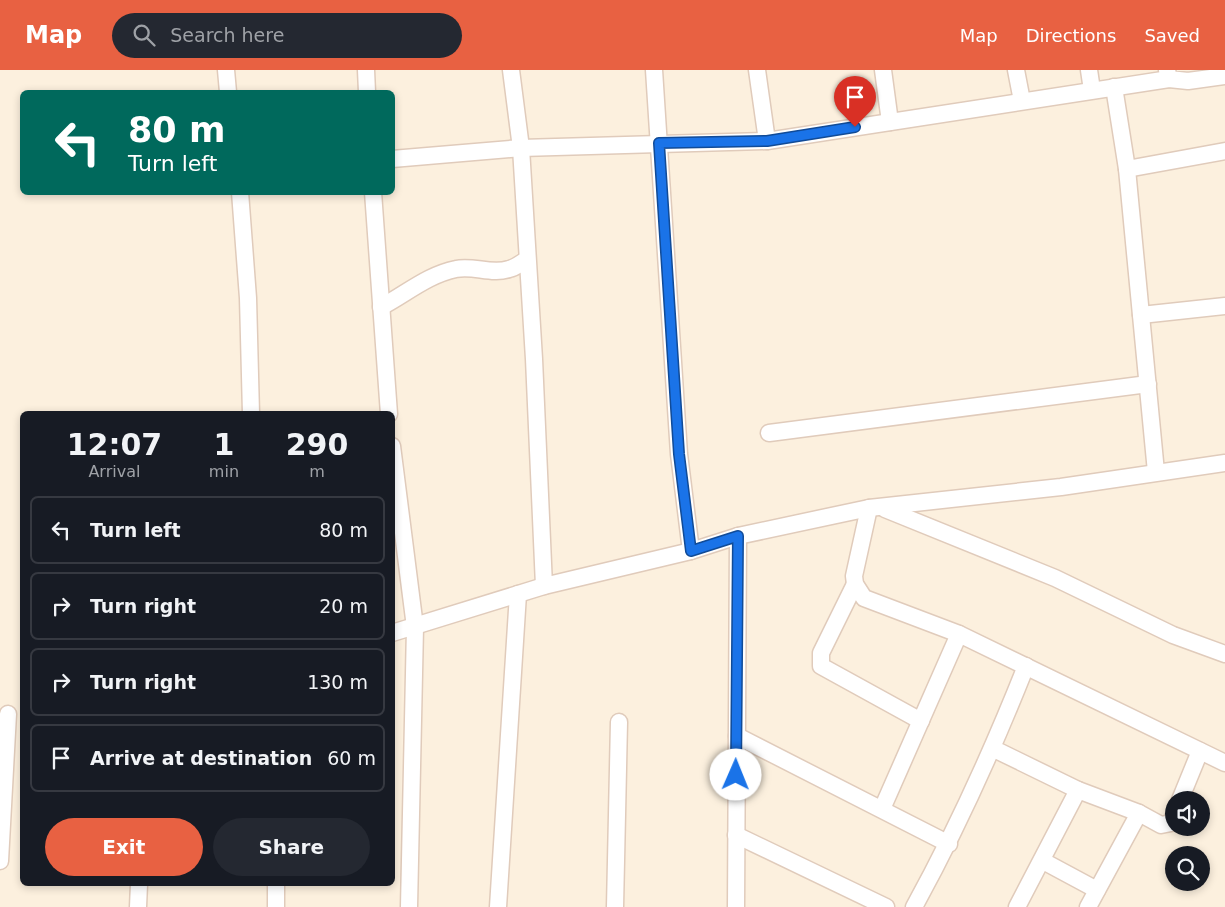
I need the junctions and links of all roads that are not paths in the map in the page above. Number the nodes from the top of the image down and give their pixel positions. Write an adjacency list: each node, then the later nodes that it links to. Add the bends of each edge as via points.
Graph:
1 (226, 70): 12 (street)
2 (366, 70): 13 (street)
3 (511, 70): 19 (street)
4 (654, 70): 18 (street)
5 (757, 70): 17 (street)
6 (882, 70): 16 (street)
7 (1016, 70): 15 (street)
8 (1089, 70): 14 (street)
9 (1168, 74): 10 (street, via 1188,81); 11 (street)
10 (1225, 76)
11 (1114, 87): 14 (street); 22 (street)
12 (228, 90)
13 (367, 90)
14 (1092, 90): 15 (street)
15 (1022, 101): 16 (street)
16 (890, 122): 17 (street)
17 (767, 141): 18 (street)
18 (659, 143): 19 (street); 38 (street, via 679,454)
19 (520, 148): 21 (street); 25 (street)
20 (1225, 151): 22 (street)
21 (395, 159)
22 (1127, 169): 28 (street)
23 (240, 195): 30 (street, via 248,298)
24 (373, 195): 27 (street)
25 (526, 260): 27 (street, via 509,270 456,268 423,280); 40 (street, via 534,359)
26 (1225, 306): 28 (street)
27 (381, 307): 31 (street)
28 (1141, 315): 29 (street)
29 (1148, 384): 32 (street); 35 (street)
30 (251, 411)
31 (389, 411)
32 (769, 433)
33 (1225, 463): 35 (street)
34 (395, 470): 42 (street)
35 (1156, 472): 36 (street, via 1061,487)
36 (875, 508): 37 (street); 39 (street, via 854,576); 45 (street, via 1055,578 1173,634)
37 (738, 536): 38 (street); 50 (street)
38 (691, 551): 40 (street)
39 (855, 584): 44 (street, via 864,598); 48 (street, via 821,653 821,666)
40 (544, 586): 41 (street)
41 (518, 594): 42 (street); 69 (street)
42 (415, 627): 43 (street); 68 (street)
43 (395, 631)
44 (959, 634): 46 (street); 48 (street)
45 (1225, 654)
46 (1026, 666): 51 (street); 52 (street)
47 (10, 714): 61 (street)
48 (921, 721): 56 (street)
49 (619, 722): 70 (street)
50 (737, 736): 56 (street); 59 (street)
51 (994, 749): 54 (street); 60 (street)
52 (1200, 751): 53 (street); 55 (street)
53 (1225, 763)
54 (1078, 790): 57 (street); 62 (street)
55 (1184, 791)
56 (882, 809): 60 (street)
57 (1139, 813): 58 (street); 65 (street)
58 (1165, 826)
59 (736, 834): 71 (street); 72 (street)
60 (949, 844): 73 (street)
61 (0, 861)
62 (1043, 861): 65 (street); 74 (street)
63 (139, 886): 66 (street)
64 (276, 886): 67 (street)
65 (1097, 890): 75 (street)
66 (138, 907)
67 (276, 907)
68 (409, 907)
69 (498, 907)
70 (615, 907)
71 (736, 907)
72 (886, 907)
73 (914, 907)
74 (1017, 907)
75 (1088, 907)

